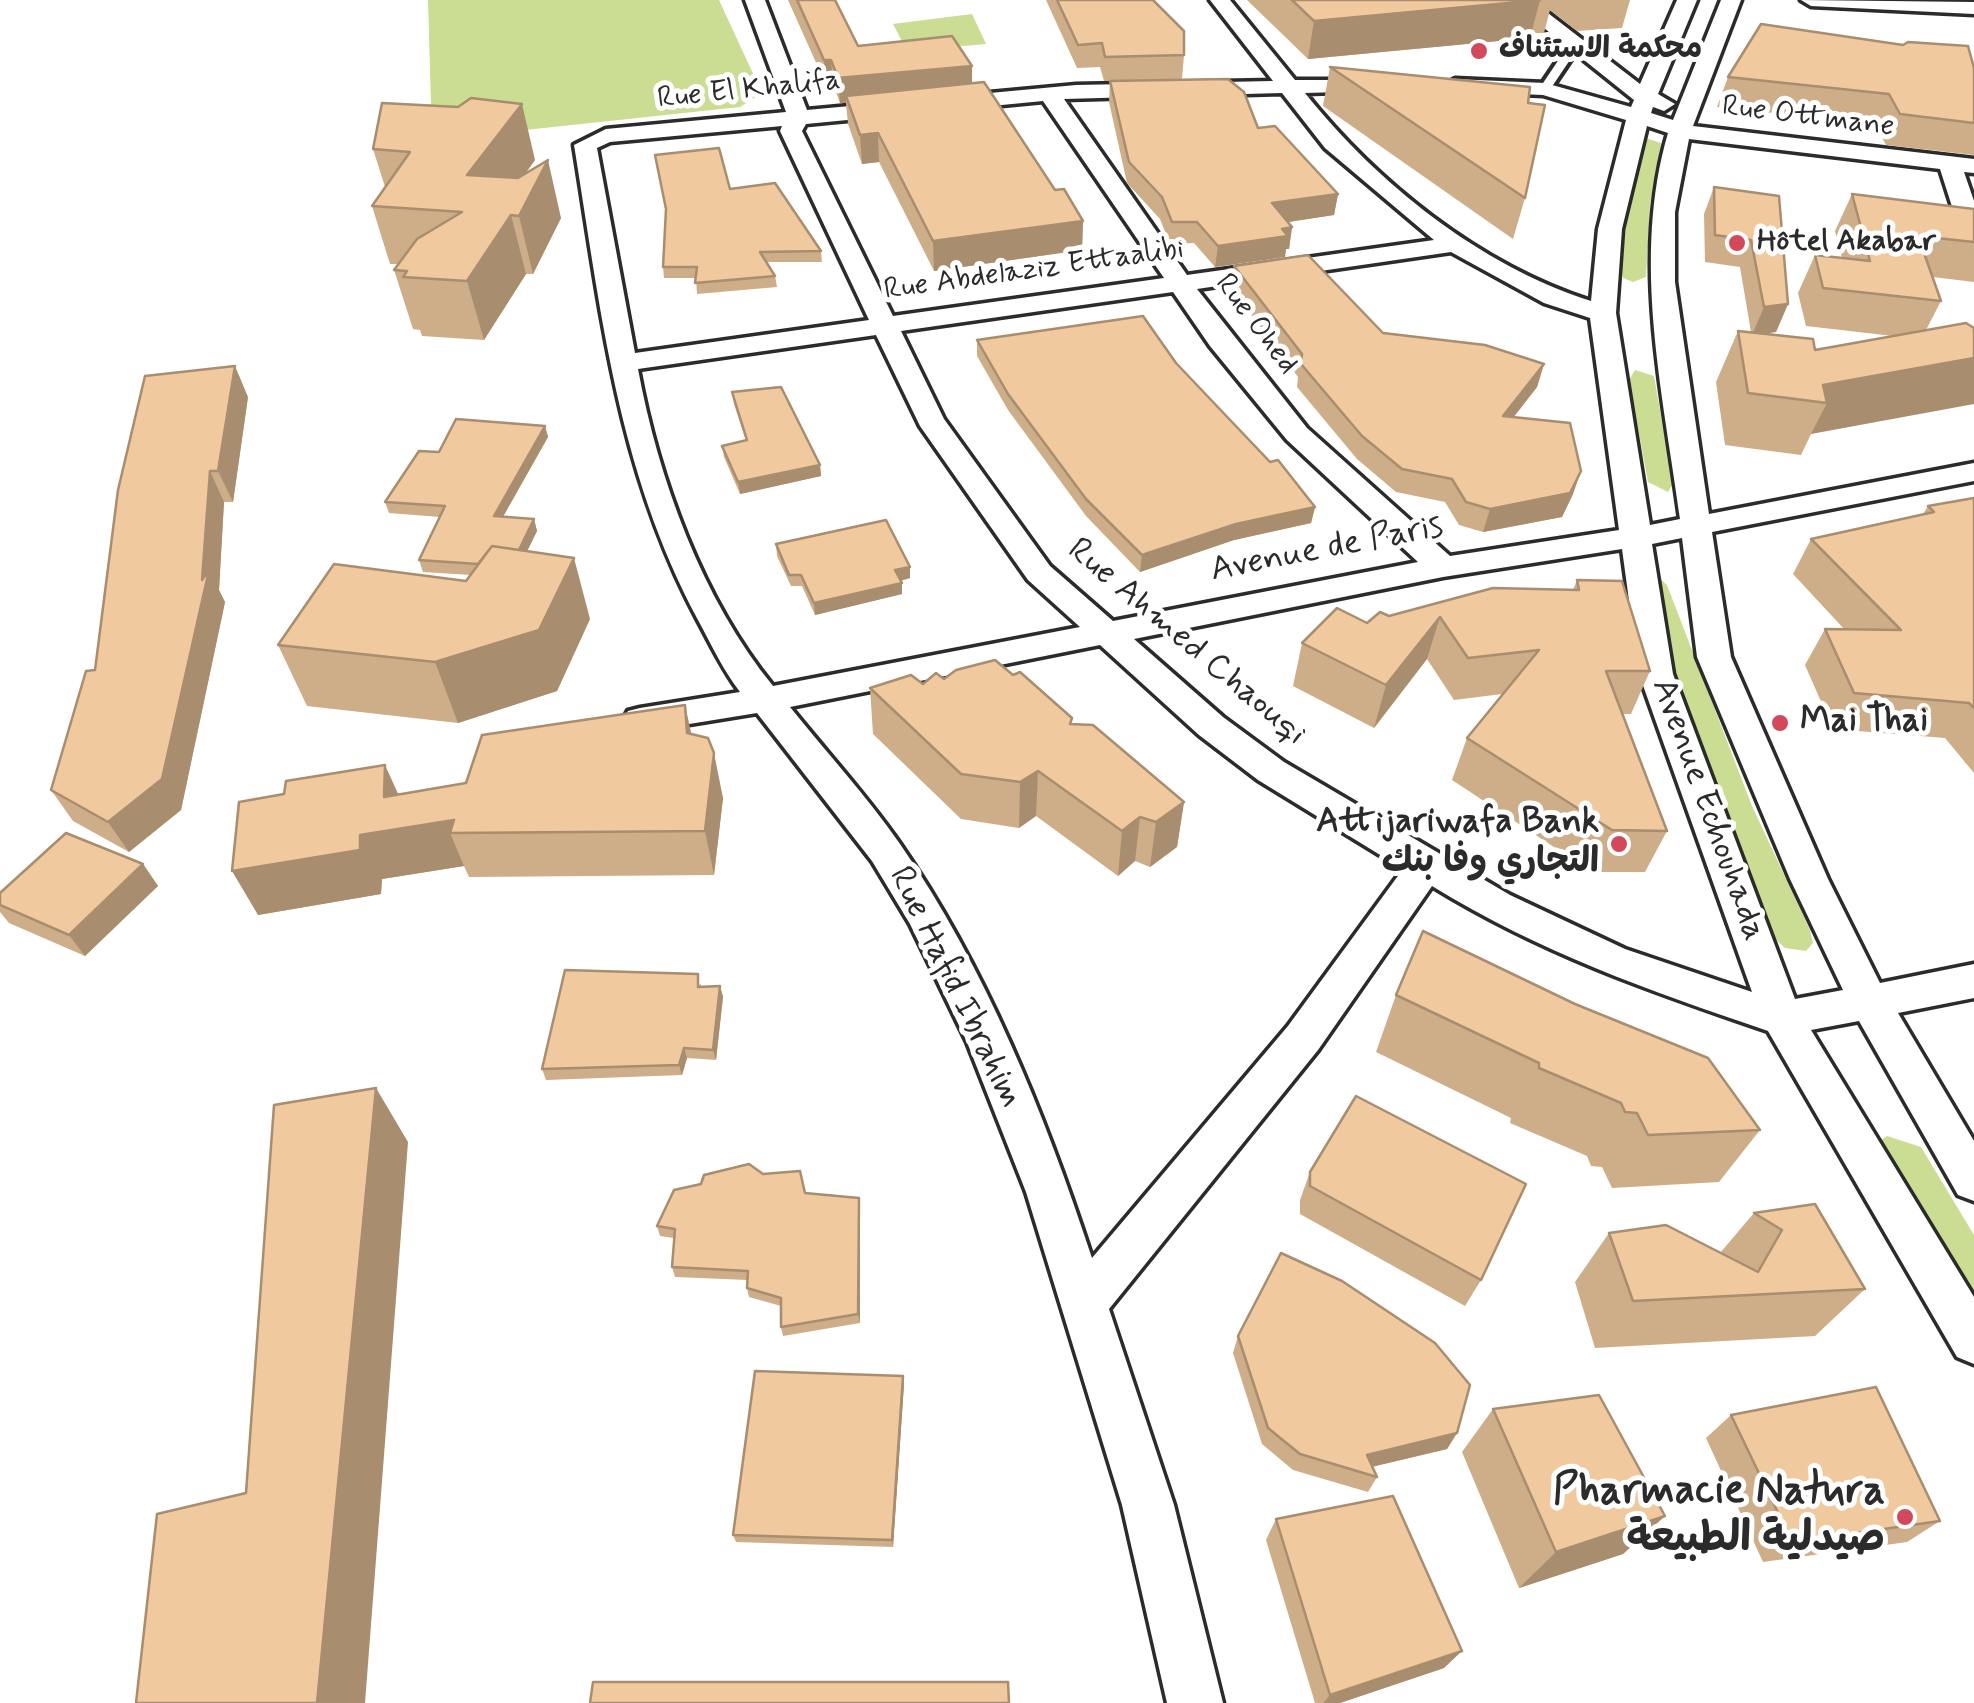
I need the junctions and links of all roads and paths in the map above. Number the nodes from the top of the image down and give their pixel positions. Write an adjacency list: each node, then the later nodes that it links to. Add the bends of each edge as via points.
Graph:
1 (754, 0): 15 (street, Rue Ahmed Chaouqi)
2 (1220, 0): 11 (street)
3 (1519, 0): 8 (street)
4 (1687, 0): 14 (street, Avenue Echouhada)
5 (1731, 0): 16 (street, Avenue Echouhada)
6 (1811, 0): 7 (street)
7 (1974, 8)
8 (1574, 45): 12 (lane); 14 (street)
9 (1402, 85): 11 (street, Rue El Khalifa)
10 (1438, 85): 12 (street)
11 (1291, 86): 13 (street, Rue El Khalifa); 20 (street, via 1333,143)
12 (1545, 89): 14 (street)
13 (1048, 93): 15 (street, Rue El Khalifa); 21 (street, Rue Ohed)
14 (1640, 105): 16 (street, Rue Ottmane); 22 (street, Avenue Echouhada, via 1604,260)
15 (798, 116): 17 (street, Rue El Khalifa, via 606,136); 23 (street, Rue Ahmed Chaouqi, via 791,131)
16 (1686, 122): 18 (street, Rue Ottmane); 26 (street, Avenue Echouhada, via 1662,212 1662,282)
17 (584, 145): 24 (street, Rue Hafid Ibrahim)
18 (1962, 165): 19 (street)
19 (1974, 238)
20 (1455, 244): 21 (street, Rue Abdelaziz Ettaalibi); 22 (street, via 1553,297)
21 (1183, 284): 23 (street, Rue Abdelaziz Ettaalibi); 28 (street, Rue Ohed, via 1297,434)
22 (1603, 313): 27 (street, Avenue Echouhada)
23 (883, 325): 24 (street, Rue Abdelaziz Ettaalibi); 29 (street, Rue Ahmed Chaouqi, via 930,420 1038,574)
24 (622, 363): 30 (street, Rue Hafid Ibrahim, via 661,507 696,587 742,672)
25 (1974, 472): 26 (street, Avenue de Paris)
26 (1699, 525): 27 (street, Avenue de Paris); 34 (street, Avenue Echouhada, via 1714,657)
27 (1639, 537): 28 (street, Avenue de Paris); 35 (street, Avenue Echouhada, via 1656,674)
28 (1444, 567): 29 (street, Avenue de Paris)
29 (1104, 633): 30 (street, Avenue de Paris); 32 (street, Rue Ahmed Chaouqi, via 1271,771)
30 (765, 700): 31 (street, Avenue de Paris); 37 (street, Rue Hafid Ibrahim, via 886,851 926,916 988,1042)
31 (613, 725)
32 (1426, 866): 35 (street, Rue Ahmed Chaouqi, via 1611,962); 37 (street, via 1302,1038)
33 (1974, 981): 34 (street, Rue Ahmed Chaouqi)
34 (1869, 1002): 35 (street, Rue Ahmed Chaouqi); 36 (street, Avenue Echouhada)
35 (1782, 1019): 38 (street, Avenue Echouhada)
36 (1974, 1181)
37 (1084, 1304): 39 (street, Rue Hafid Ibrahim, via 1148,1505)
38 (1974, 1342)
39 (1195, 1703)

